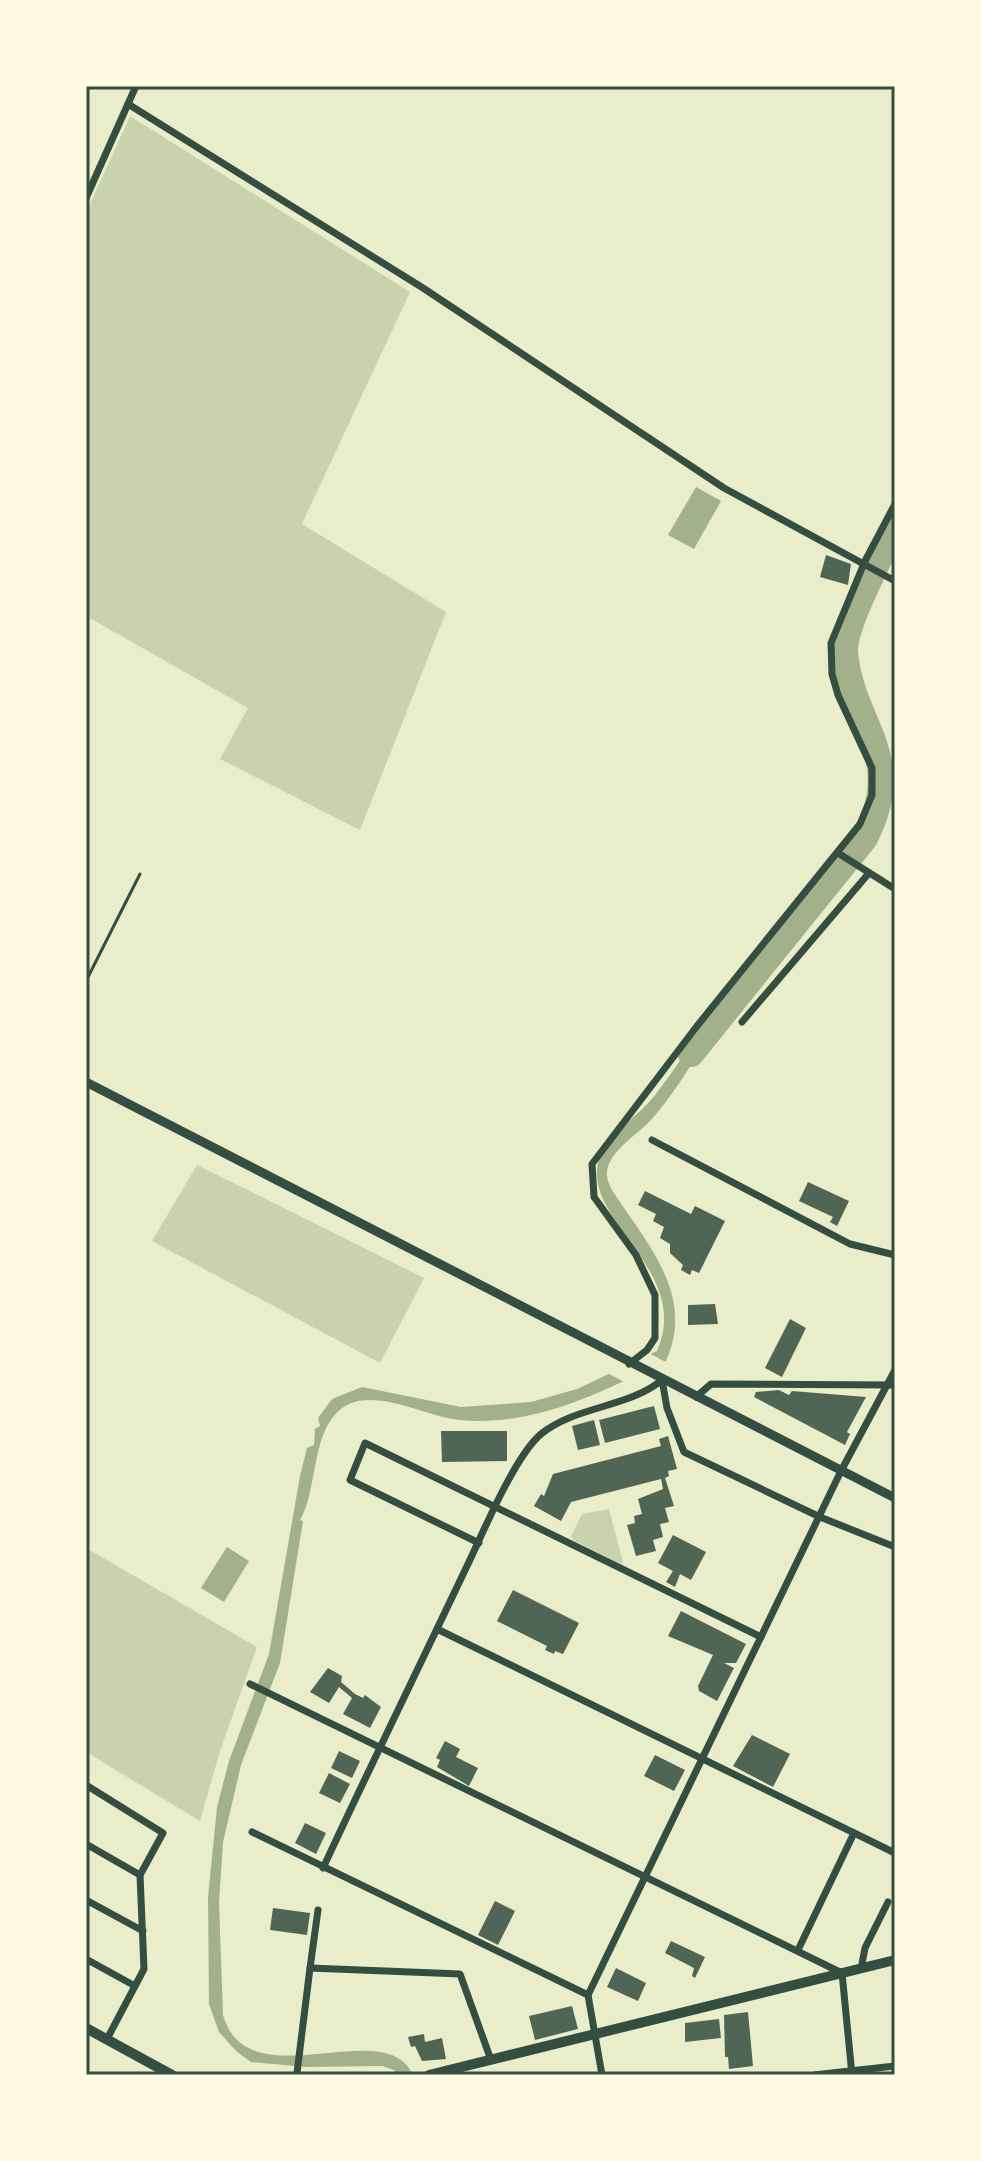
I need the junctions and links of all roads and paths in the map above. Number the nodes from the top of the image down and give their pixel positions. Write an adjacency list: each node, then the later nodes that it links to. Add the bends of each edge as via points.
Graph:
1 (136, 86): 2 (street)
2 (128, 104): 3 (street); 5 (street, via 423,288 724,488)
3 (86, 198)
4 (895, 504): 5 (street)
5 (865, 561): 6 (street); 7 (street, via 831,643 835,684 872,768 872,795 860,824)
6 (894, 578)
7 (838, 853): 8 (street); 16 (street, via 592,1164 594,1197 636,1255 655,1295 655,1338)
8 (868, 872): 10 (street); 12 (street)
9 (140, 874): 11 (lane)
10 (895, 889)
11 (86, 981)
12 (742, 1022)
13 (86, 1082): 16 (street)
14 (652, 1140): 15 (street, via 850,1244)
15 (895, 1255)
16 (627, 1363): 18 (street)
17 (895, 1370): 19 (street)
18 (659, 1379): 20 (street); 23 (street, via 647,1393 542,1434); 24 (street, via 684,1452)
19 (890, 1384): 20 (street, via 711,1384); 21 (street)
20 (696, 1397): 21 (street)
21 (841, 1471): 22 (street); 24 (street)
22 (895, 1498)
23 (495, 1509): 25 (street); 25 (street, via 365,1443 350,1480); 28 (street)
24 (820, 1517): 26 (street); 28 (street)
25 (479, 1543): 27 (street)
26 (895, 1547)
27 (437, 1629): 30 (street); 31 (street)
28 (761, 1637): 31 (street)
29 (250, 1684): 30 (street)
30 (379, 1748): 37 (street); 39 (street)
31 (704, 1758): 34 (street); 39 (street)
32 (86, 1785): 38 (street, via 163,1833)
33 (252, 1832): 37 (street)
34 (854, 1833): 36 (street); 44 (street)
35 (86, 1844): 38 (street)
36 (895, 1853)
37 (323, 1868): 51 (street)
38 (140, 1875): 43 (street)
39 (646, 1877): 44 (street); 51 (street)
40 (86, 1900): 43 (street)
41 (888, 1902): 48 (street, via 865,1948)
42 (318, 1910): 47 (street)
43 (143, 1931): 50 (street, via 144,1969)
44 (798, 1950): 49 (street)
45 (86, 1959): 50 (street)
46 (895, 1960): 48 (main road)
47 (310, 1968): 55 (street, via 460,1974); 57 (street)
48 (861, 1969): 49 (main road)
49 (842, 1973): 53 (main road); 58 (street)
50 (135, 1986): 54 (street)
51 (588, 1995): 53 (street)
52 (86, 2028): 54 (main road)
53 (595, 2035): 55 (main road); 61 (street)
54 (107, 2039): 59 (main road)
55 (491, 2060): 60 (main road)
56 (895, 2066): 58 (street)
57 (297, 2070)
58 (852, 2073): 62 (street)
59 (172, 2075)
60 (430, 2075)
61 (602, 2075)
62 (814, 2075)

